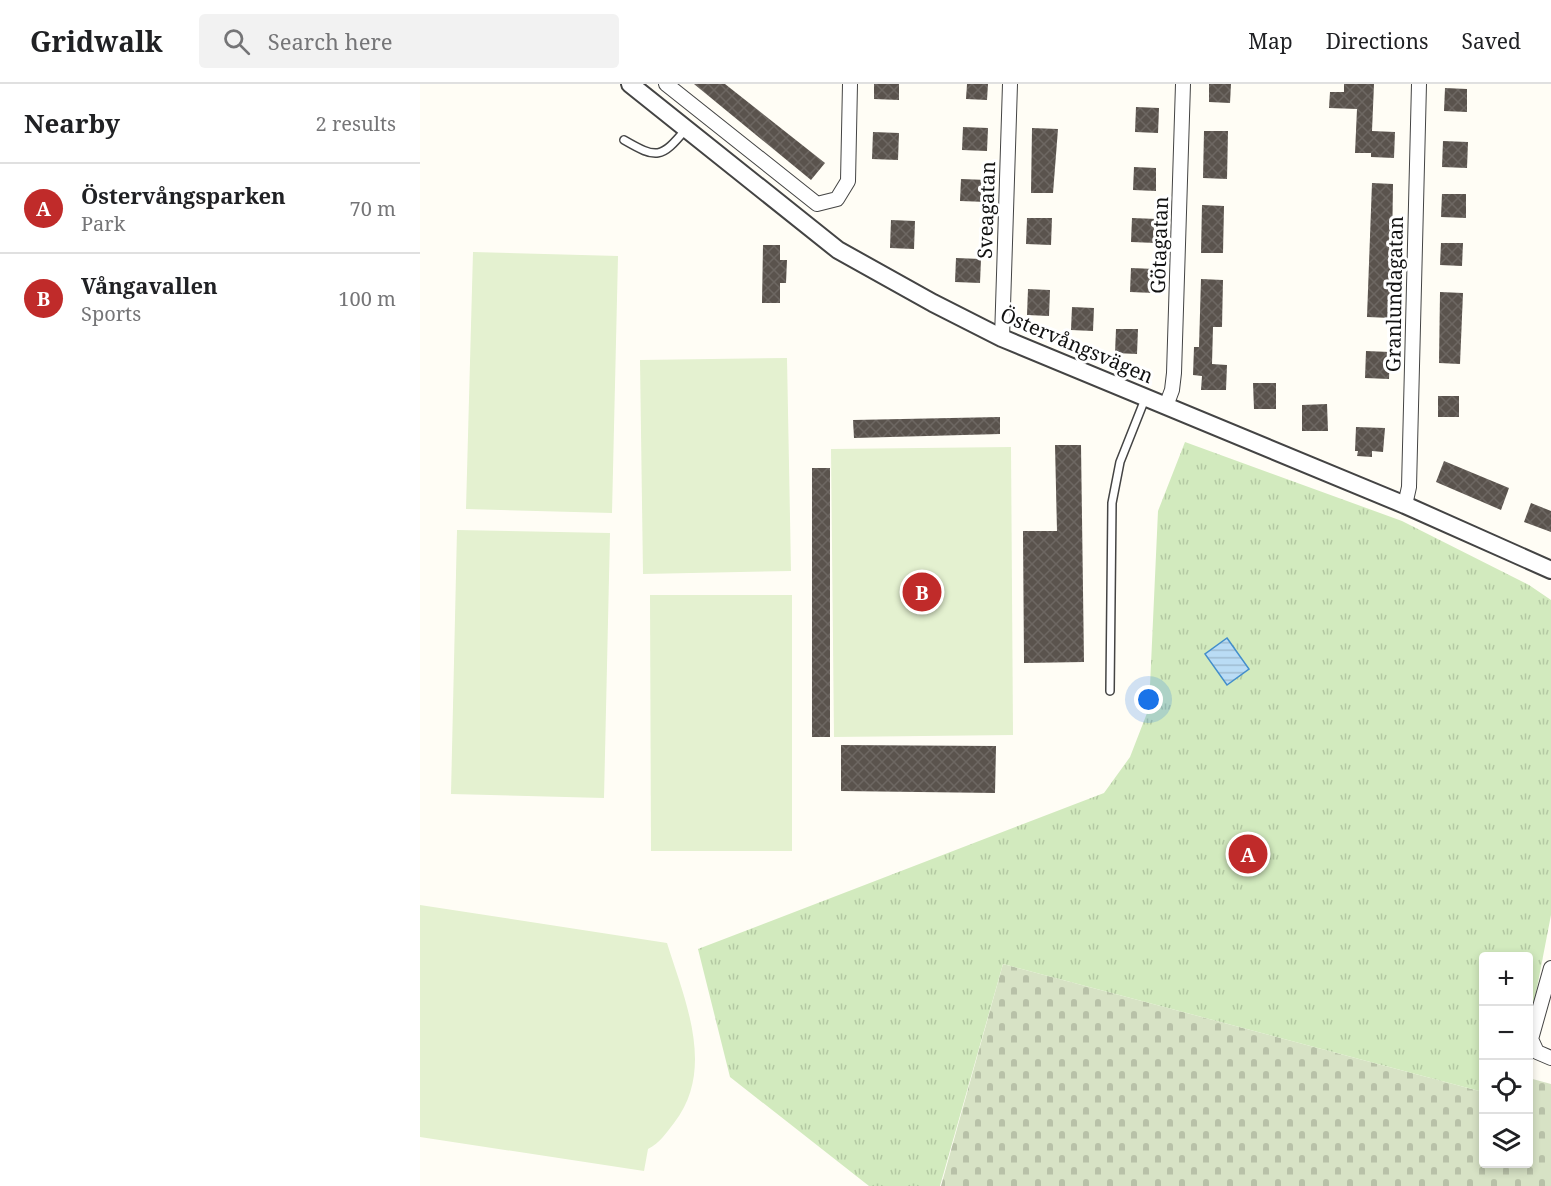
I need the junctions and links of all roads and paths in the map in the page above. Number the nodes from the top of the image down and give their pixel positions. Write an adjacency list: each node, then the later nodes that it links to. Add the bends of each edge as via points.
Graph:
1 (630, 84): 7 (street, Östervångsvägen)
2 (666, 84): 3 (street, via 817,204 837,199 848,181)
3 (850, 84)
4 (1010, 84): 9 (street, Sveagatan)
5 (1183, 84): 11 (street, Götagatan, via 1174,373)
6 (1419, 84): 12 (street, Granlundagatan, via 1409,487)
7 (686, 129): 8 (lane, via 664,153 650,155); 9 (street, Östervångsvägen, via 838,250)
8 (624, 140)
9 (1002, 338): 10 (street, Östervångsvägen)
10 (1146, 397): 11 (street, Östervångsvägen); 14 (lane, via 1120,462 1112,503)
11 (1166, 406): 12 (street, Östervångsvägen)
12 (1405, 505): 13 (street, Östervångsvägen)
13 (1551, 570)
14 (1110, 691)
15 (1551, 968): 16 (street, via 1532,1030 1533,1046)
16 (1551, 1058)

